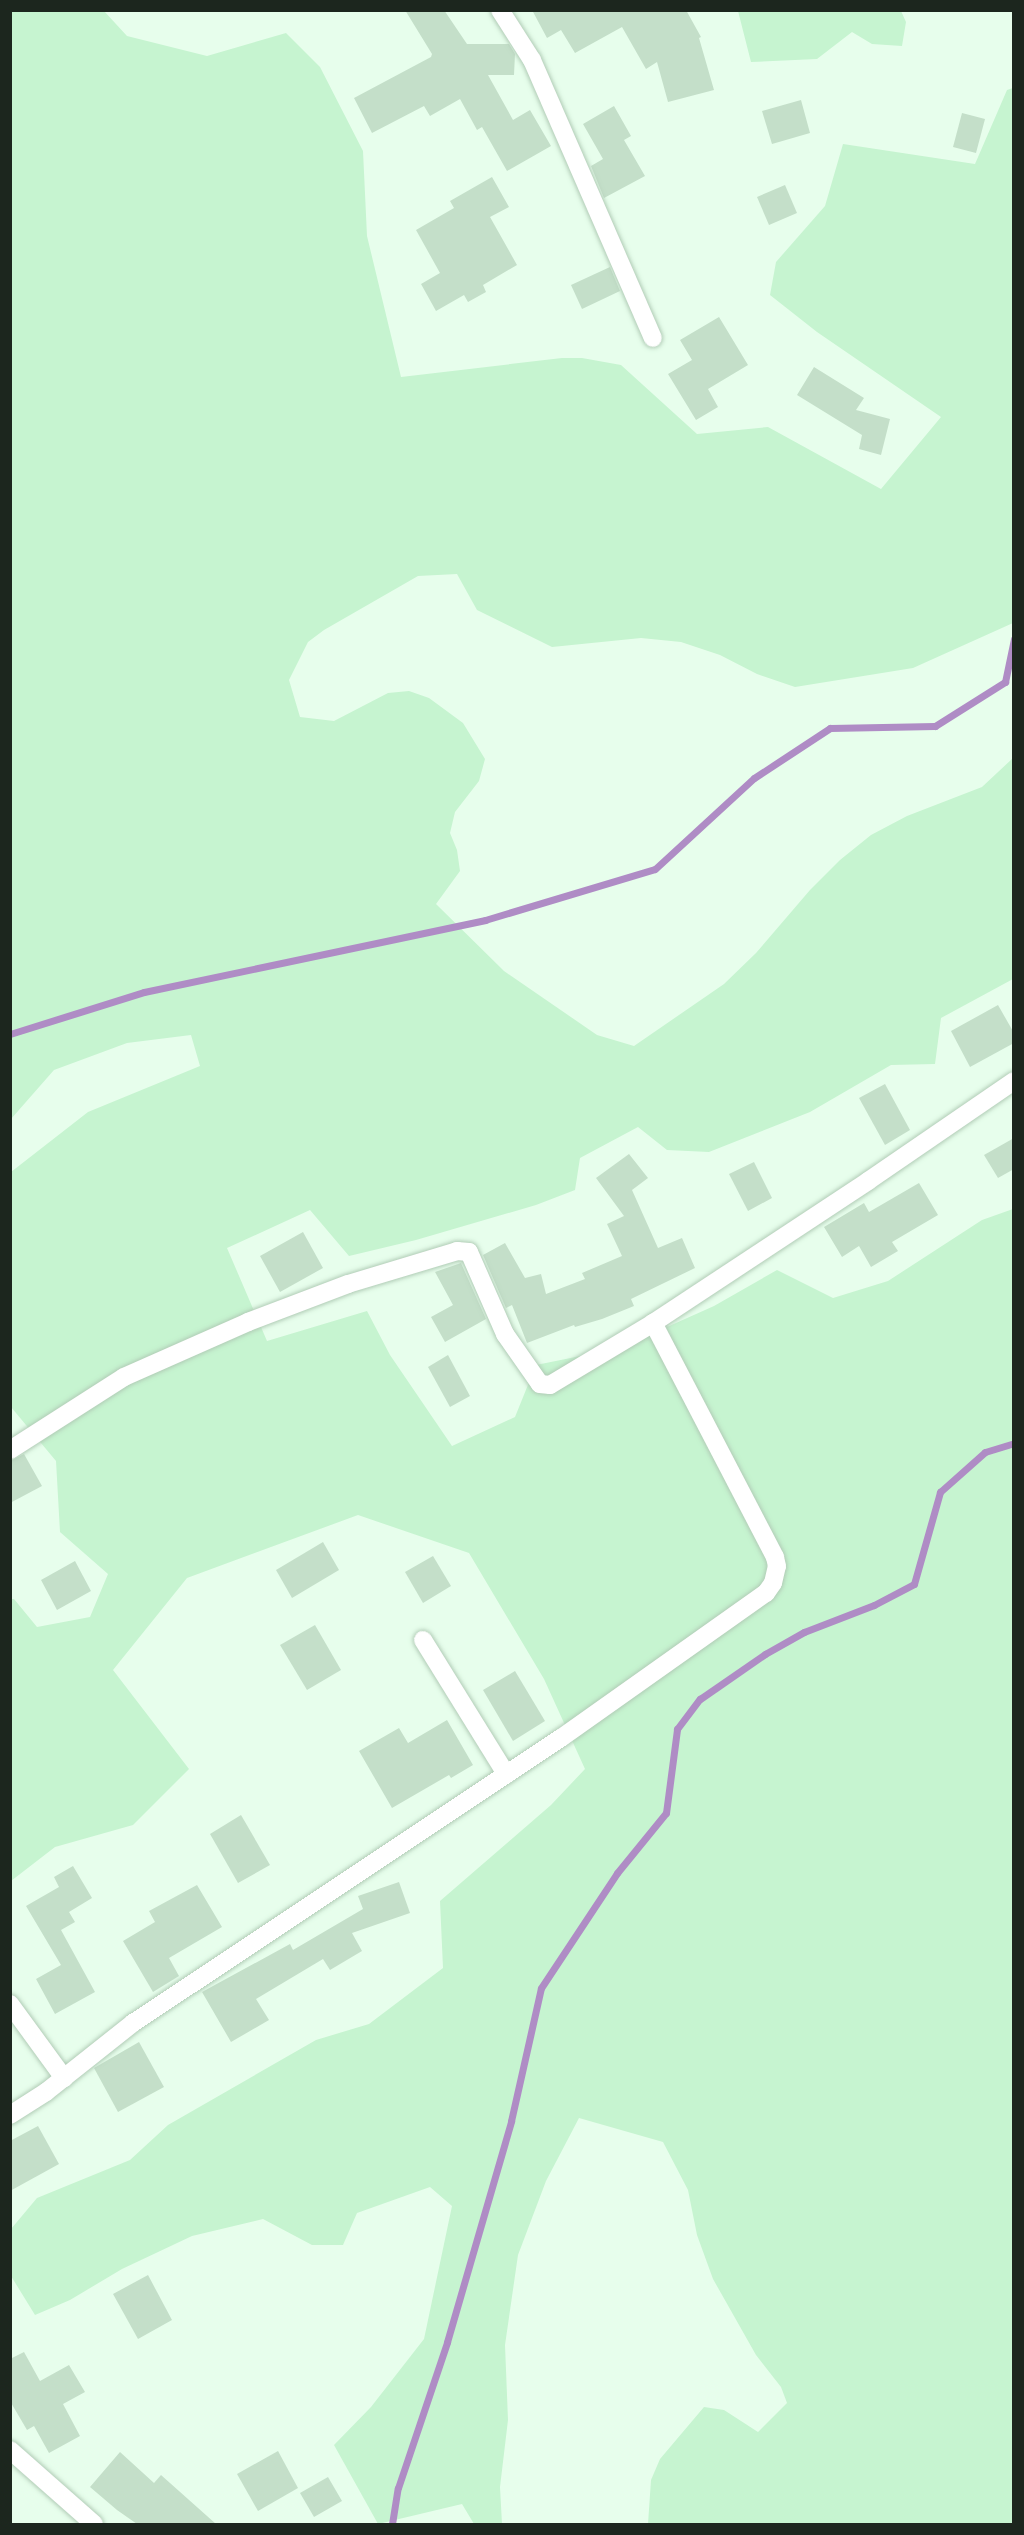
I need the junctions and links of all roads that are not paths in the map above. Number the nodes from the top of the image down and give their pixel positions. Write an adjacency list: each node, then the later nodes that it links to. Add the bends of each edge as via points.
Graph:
1 (500, 10): 2 (street, via 532,60)
2 (653, 338)
3 (1014, 1081): 4 (street)
4 (653, 1323): 5 (street, via 550,1384 540,1384 506,1334 469,1252 457,1251 348,1284 134,1372); 7 (street, via 775,1557 773,1583 766,1593)
5 (10, 1450)
6 (423, 1641): 7 (street)
7 (506, 1774): 9 (street, via 133,2023)
8 (10, 2004): 9 (street)
9 (64, 2078): 10 (street)
10 (10, 2115)
11 (10, 2450): 12 (street)
12 (94, 2524)

